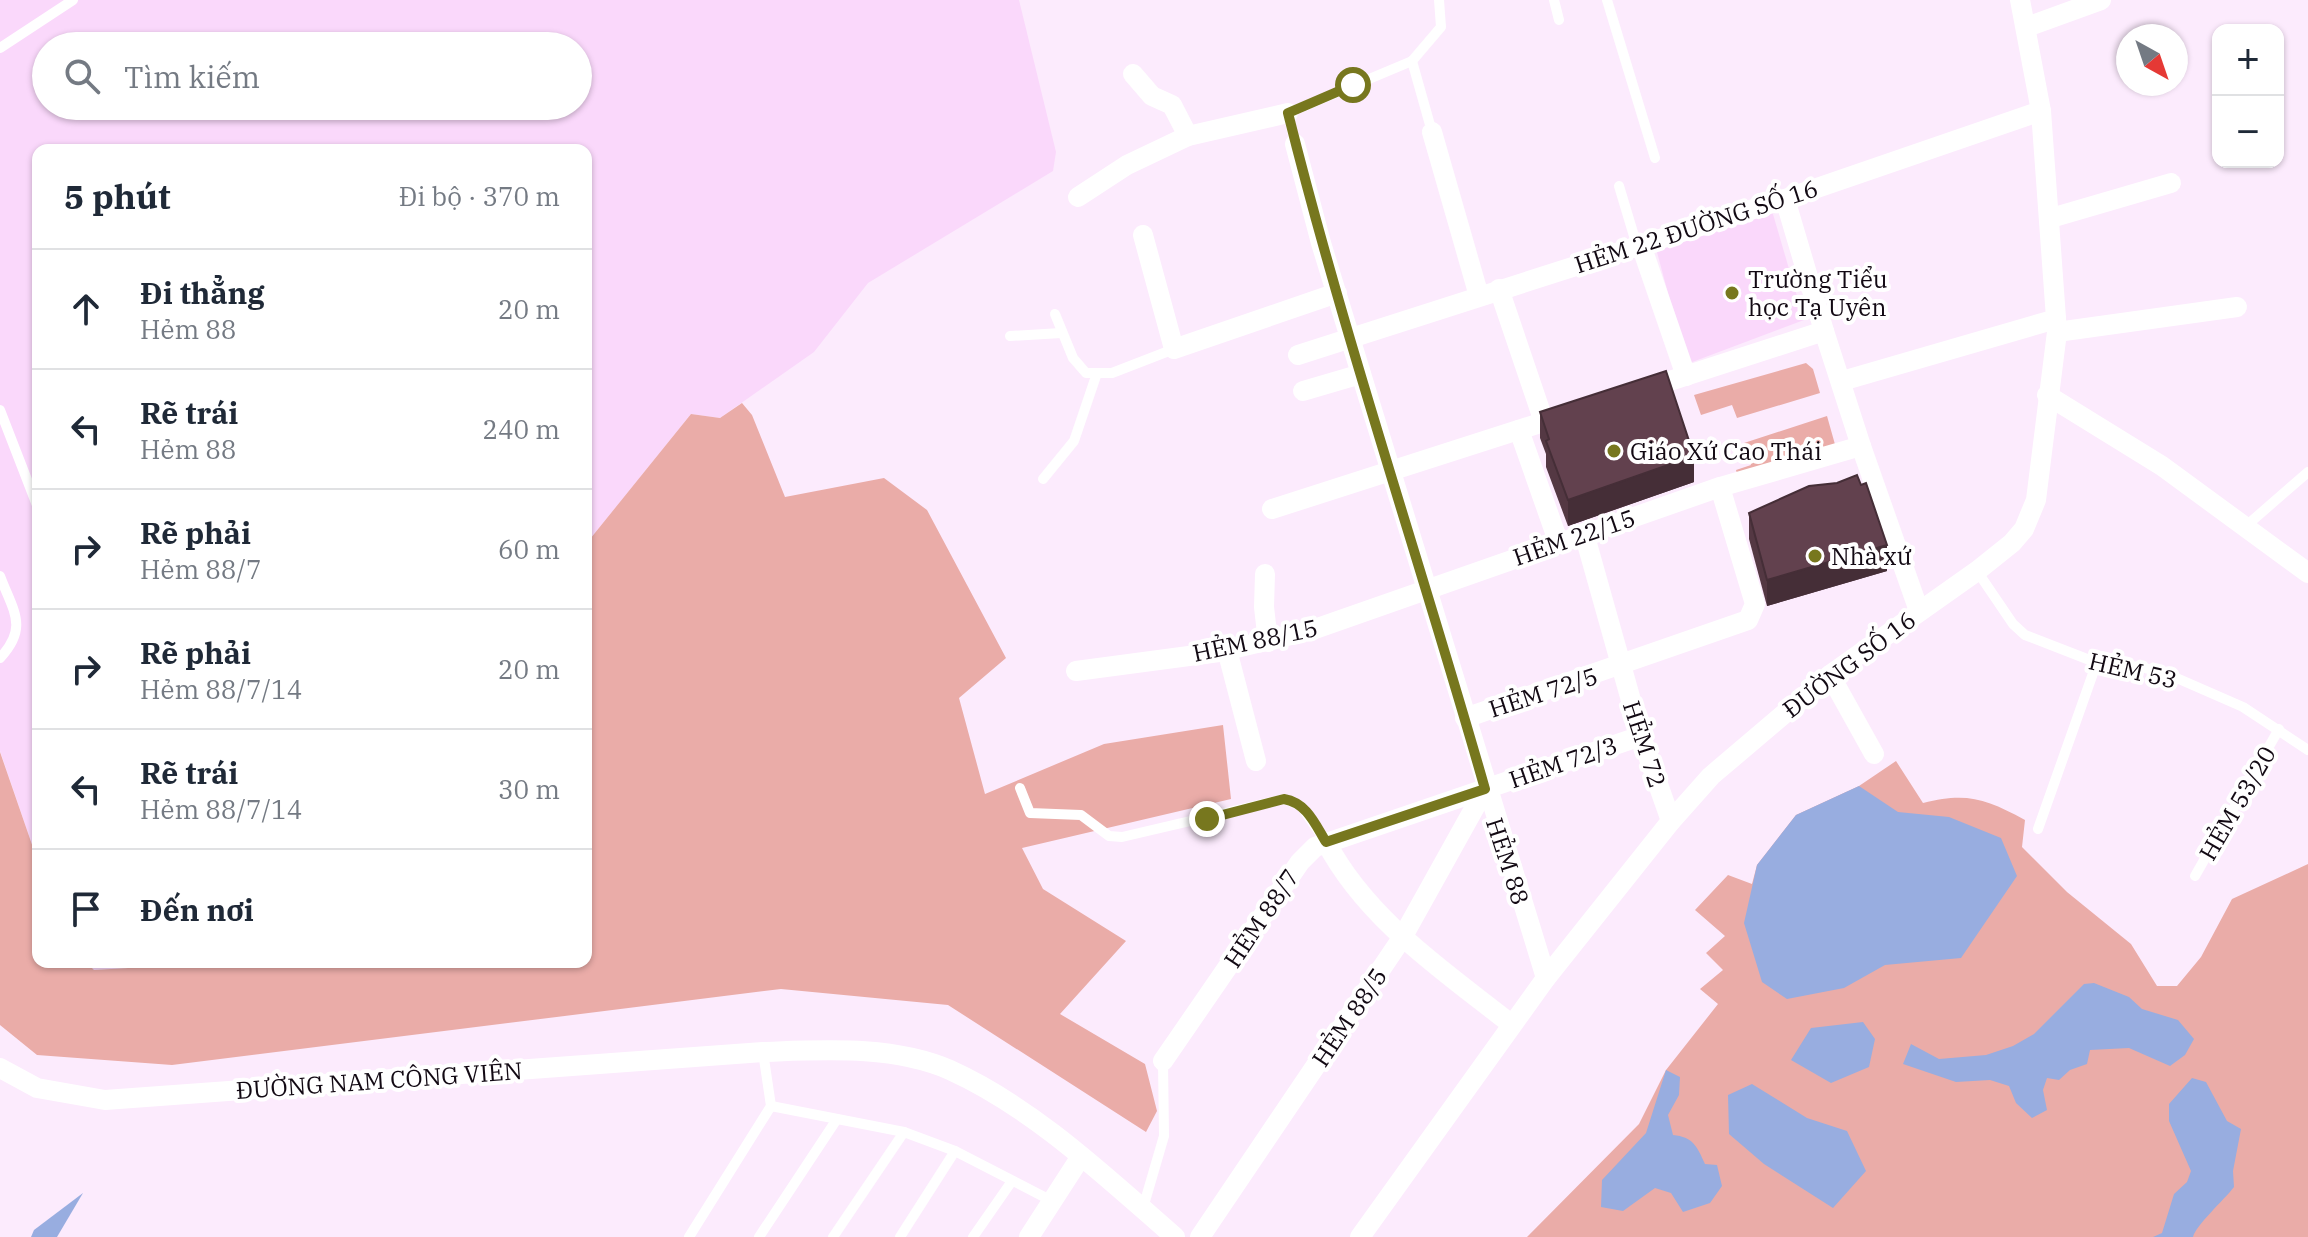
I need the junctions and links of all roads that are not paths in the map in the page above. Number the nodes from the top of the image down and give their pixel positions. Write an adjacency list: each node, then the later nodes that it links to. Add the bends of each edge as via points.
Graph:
1 (73, 0): 9 (lane)
2 (1439, 0): 10 (lane, via 1441,27)
3 (1554, 0): 7 (lane)
4 (1607, 0): 17 (lane)
5 (2020, 0): 8 (street, ĐƯỜNG SỐ 16)
6 (2101, 0): 8 (street)
7 (1559, 20)
8 (2027, 27): 12 (street, ĐƯỜNG SỐ 16)
9 (0, 48)
10 (1412, 61): 13 (lane); 14 (lane)
11 (1133, 74): 15 (street, via 1152,96 1172,105)
12 (2041, 111): 21 (street, HẺM 22 ĐƯỜNG SỐ 16); 22 (street, ĐƯỜNG SỐ 16)
13 (1288, 113): 15 (street); 16 (lane, HẺM 88)
14 (1432, 132): 27 (street)
15 (1188, 136): 20 (street, via 1127,165)
16 (1295, 144): 26 (street, HẺM 88)
17 (1655, 158)
18 (2171, 183): 22 (street)
19 (1619, 186): 24 (lane)
20 (1078, 197)
21 (1785, 199): 24 (street, HẺM 22 ĐƯỜNG SỐ 16); 31 (street)
22 (2051, 218): 30 (street, ĐƯỜNG SỐ 16)
23 (1143, 235): 35 (street)
24 (1639, 245): 25 (street, HẺM 22 ĐƯỜNG SỐ 16); 39 (street)
25 (1499, 289): 27 (street, HẺM 22 ĐƯỜNG SỐ 16); 46 (street)
26 (1337, 293): 34 (street, HẺM 88); 35 (street)
27 (1479, 296): 34 (street, HẺM 22 ĐƯỜNG SỐ 16)
28 (2237, 307): 30 (street)
29 (1055, 314): 32 (lane)
30 (2056, 325): 40 (street); 43 (street, ĐƯỜNG SỐ 16)
31 (1824, 331): 39 (street); 40 (street)
32 (1061, 333): 33 (lane); 38 (lane, via 1081,369)
33 (1010, 336)
34 (1351, 337): 36 (street, HẺM 22 ĐƯỜNG SỐ 16); 37 (street, HẺM 88)
35 (1174, 349): 38 (lane)
36 (1298, 355)
37 (1361, 374): 41 (street); 50 (street, HẺM 88)
38 (1096, 376): 51 (lane, via 1074,441)
39 (1686, 376): 42 (street)
40 (1842, 381): 48 (street)
41 (1303, 391)
42 (1630, 394)
43 (2047, 395): 55 (street); 58 (street, ĐƯỜNG SỐ 16, via 2030,516 2012,543)
44 (1587, 408): 46 (street)
45 (0, 410): 53 (lane)
46 (1544, 422): 47 (street)
47 (1519, 430): 50 (street); 57 (street)
48 (1861, 446): 52 (street, HẺM 22/15); 63 (street)
49 (2308, 472): 55 (lane)
50 (1393, 473): 54 (street); 62 (street, HẺM 88)
51 (1043, 479)
52 (1720, 487): 56 (street, HẺM 22/15); 68 (street, HẺM 72/5, via 1754,612 1739,625)
53 (32, 493)
54 (1272, 509)
55 (2246, 526): 59 (street)
56 (1584, 533): 57 (street, HẺM 22/15); 68 (street, HẺM 72)
57 (1558, 541): 62 (street, HẺM 22/15)
58 (1977, 571): 63 (street, ĐƯỜNG SỐ 16); 67 (lane, HẺM 53, via 2025,635)
59 (2308, 573)
60 (1265, 574): 64 (street)
61 (0, 576): 66 (lane, via 19,626 14,643)
62 (1428, 589): 64 (street, HẺM 88/15); 71 (street, HẺM 88)
63 (1919, 611): 70 (street, ĐƯỜNG SỐ 16)
64 (1268, 642): 65 (street, HẺM 88/15)
65 (1227, 650): 69 (street, HẺM 88/15); 76 (street)
66 (0, 658)
67 (2097, 662): 72 (lane, HẺM 53, via 2172,676); 80 (lane)
68 (1621, 667): 71 (street, HẺM 72/5); 73 (street, HẺM 72)
69 (1076, 671)
70 (1830, 675): 75 (street); 79 (street, ĐƯỜNG SỐ 16, via 1746,744)
71 (1465, 718): 78 (street, HẺM 88)
72 (2279, 729): 74 (lane, HẺM 53); 82 (lane, HẺM 53/20)
73 (1641, 736): 78 (street, HẺM 72/3); 79 (street, HẺM 72)
74 (2308, 750)
75 (1874, 754)
76 (1256, 761)
77 (1020, 788): 81 (lane, via 1030,813 1081,815 1109,836 1122,837 1284,799 1301,806)
78 (1485, 789): 81 (street, HẺM 88/7); 83 (street, HẺM 88/5); 84 (street, HẺM 88)
79 (1671, 821): 84 (street, ĐƯỜNG SỐ 16)
80 (2038, 829)
81 (1326, 842): 83 (street, via 1377,913); 87 (street, HẺM 88/7, via 1300,862)
82 (2195, 876)
83 (1402, 938): 85 (street); 104 (street, HẺM 88/5)
84 (1546, 978): 85 (street, ĐƯỜNG SỐ 16)
85 (1511, 1024): 105 (street, ĐƯỜNG SỐ 16)
86 (763, 1052): 88 (street, ĐƯỜNG NAM CÔNG VIÊN, via 105,1100 37,1088); 89 (lane); 93 (street, ĐƯỜNG NAM CÔNG VIÊN, via 845,1049 948,1070 1030,1117)
87 (1163, 1061): 96 (lane, via 1164,1136)
88 (0, 1068)
89 (771, 1106): 90 (lane); 97 (lane)
90 (837, 1119): 91 (lane); 98 (lane)
91 (904, 1132): 92 (lane); 99 (lane)
92 (955, 1151): 94 (lane); 100 (lane)
93 (1080, 1158): 95 (street); 96 (street, ĐƯỜNG NAM CÔNG VIÊN)
94 (1012, 1181): 95 (lane); 101 (lane)
95 (1052, 1201): 102 (street)
96 (1143, 1209): 103 (street, ĐƯỜNG NAM CÔNG VIÊN)
97 (689, 1237)
98 (759, 1237)
99 (833, 1237)
100 (900, 1237)
101 (973, 1237)
102 (1029, 1237)
103 (1175, 1237)
104 (1200, 1237)
105 (1360, 1237)

